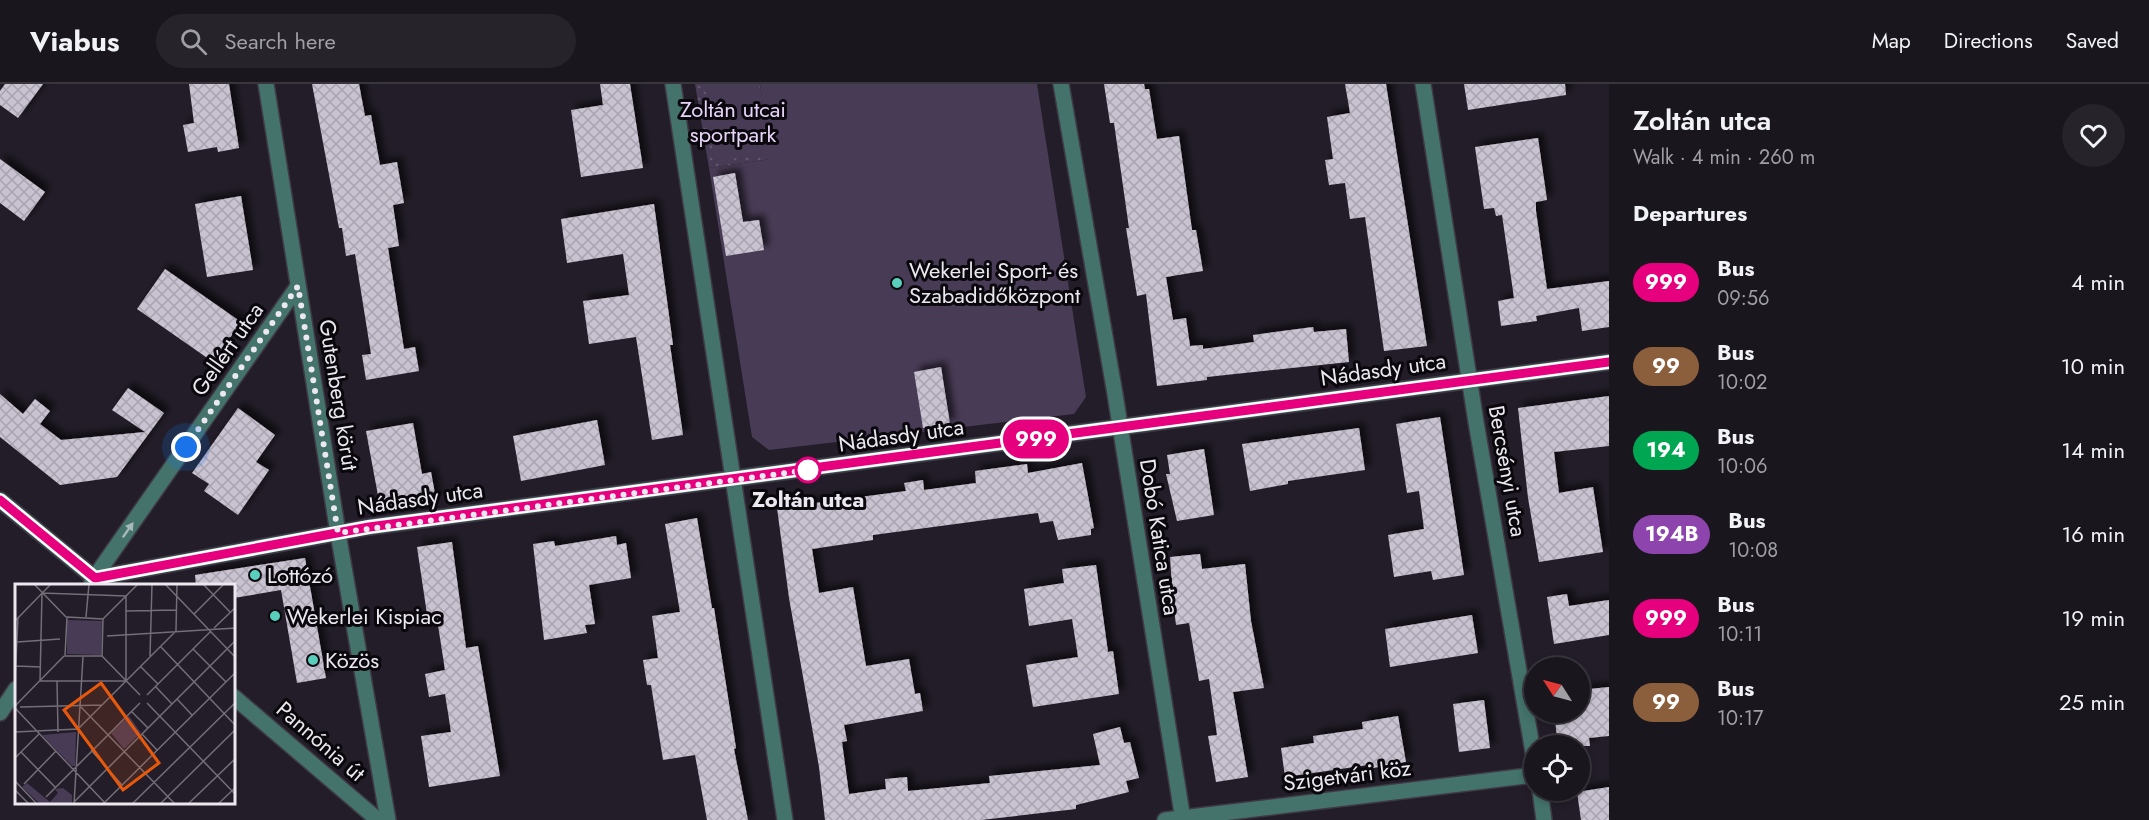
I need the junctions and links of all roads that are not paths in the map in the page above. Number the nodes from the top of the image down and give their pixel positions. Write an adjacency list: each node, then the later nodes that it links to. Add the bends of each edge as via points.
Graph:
1 (266, 84): 5 (street, Gutenberg körút)
2 (673, 84): 9 (street)
3 (1061, 84): 8 (street, Dobó Katica utca)
4 (1423, 84): 7 (street, Bercsényi utca)
5 (298, 286): 11 (street, Gutenberg körút); 12 (street, Gellért utca, one-way to 5)
6 (1609, 362): 7 (street, Nádasdy utca)
7 (1469, 381): 8 (street, Nádasdy utca); 16 (street, Bercsényi utca)
8 (1119, 428): 9 (street, Nádasdy utca); 19 (street, Dobó Katica utca)
9 (734, 480): 11 (street, Nádasdy utca); 22 (street)
10 (0, 500): 12 (street)
11 (338, 533): 12 (street, Nádasdy utca); 21 (street, Gutenberg körút)
12 (96, 583)
13 (15, 690): 15 (street)
14 (236, 699): 20 (street, Pannónia út)
15 (0, 713)
16 (1530, 735)
17 (1524, 776): 19 (street, Szigetvári köz)
18 (1541, 801): 24 (street)
19 (1183, 819): 23 (street, Szigetvári köz)
20 (378, 820)
21 (388, 820)
22 (785, 820)
23 (1165, 820)
24 (1544, 820)

